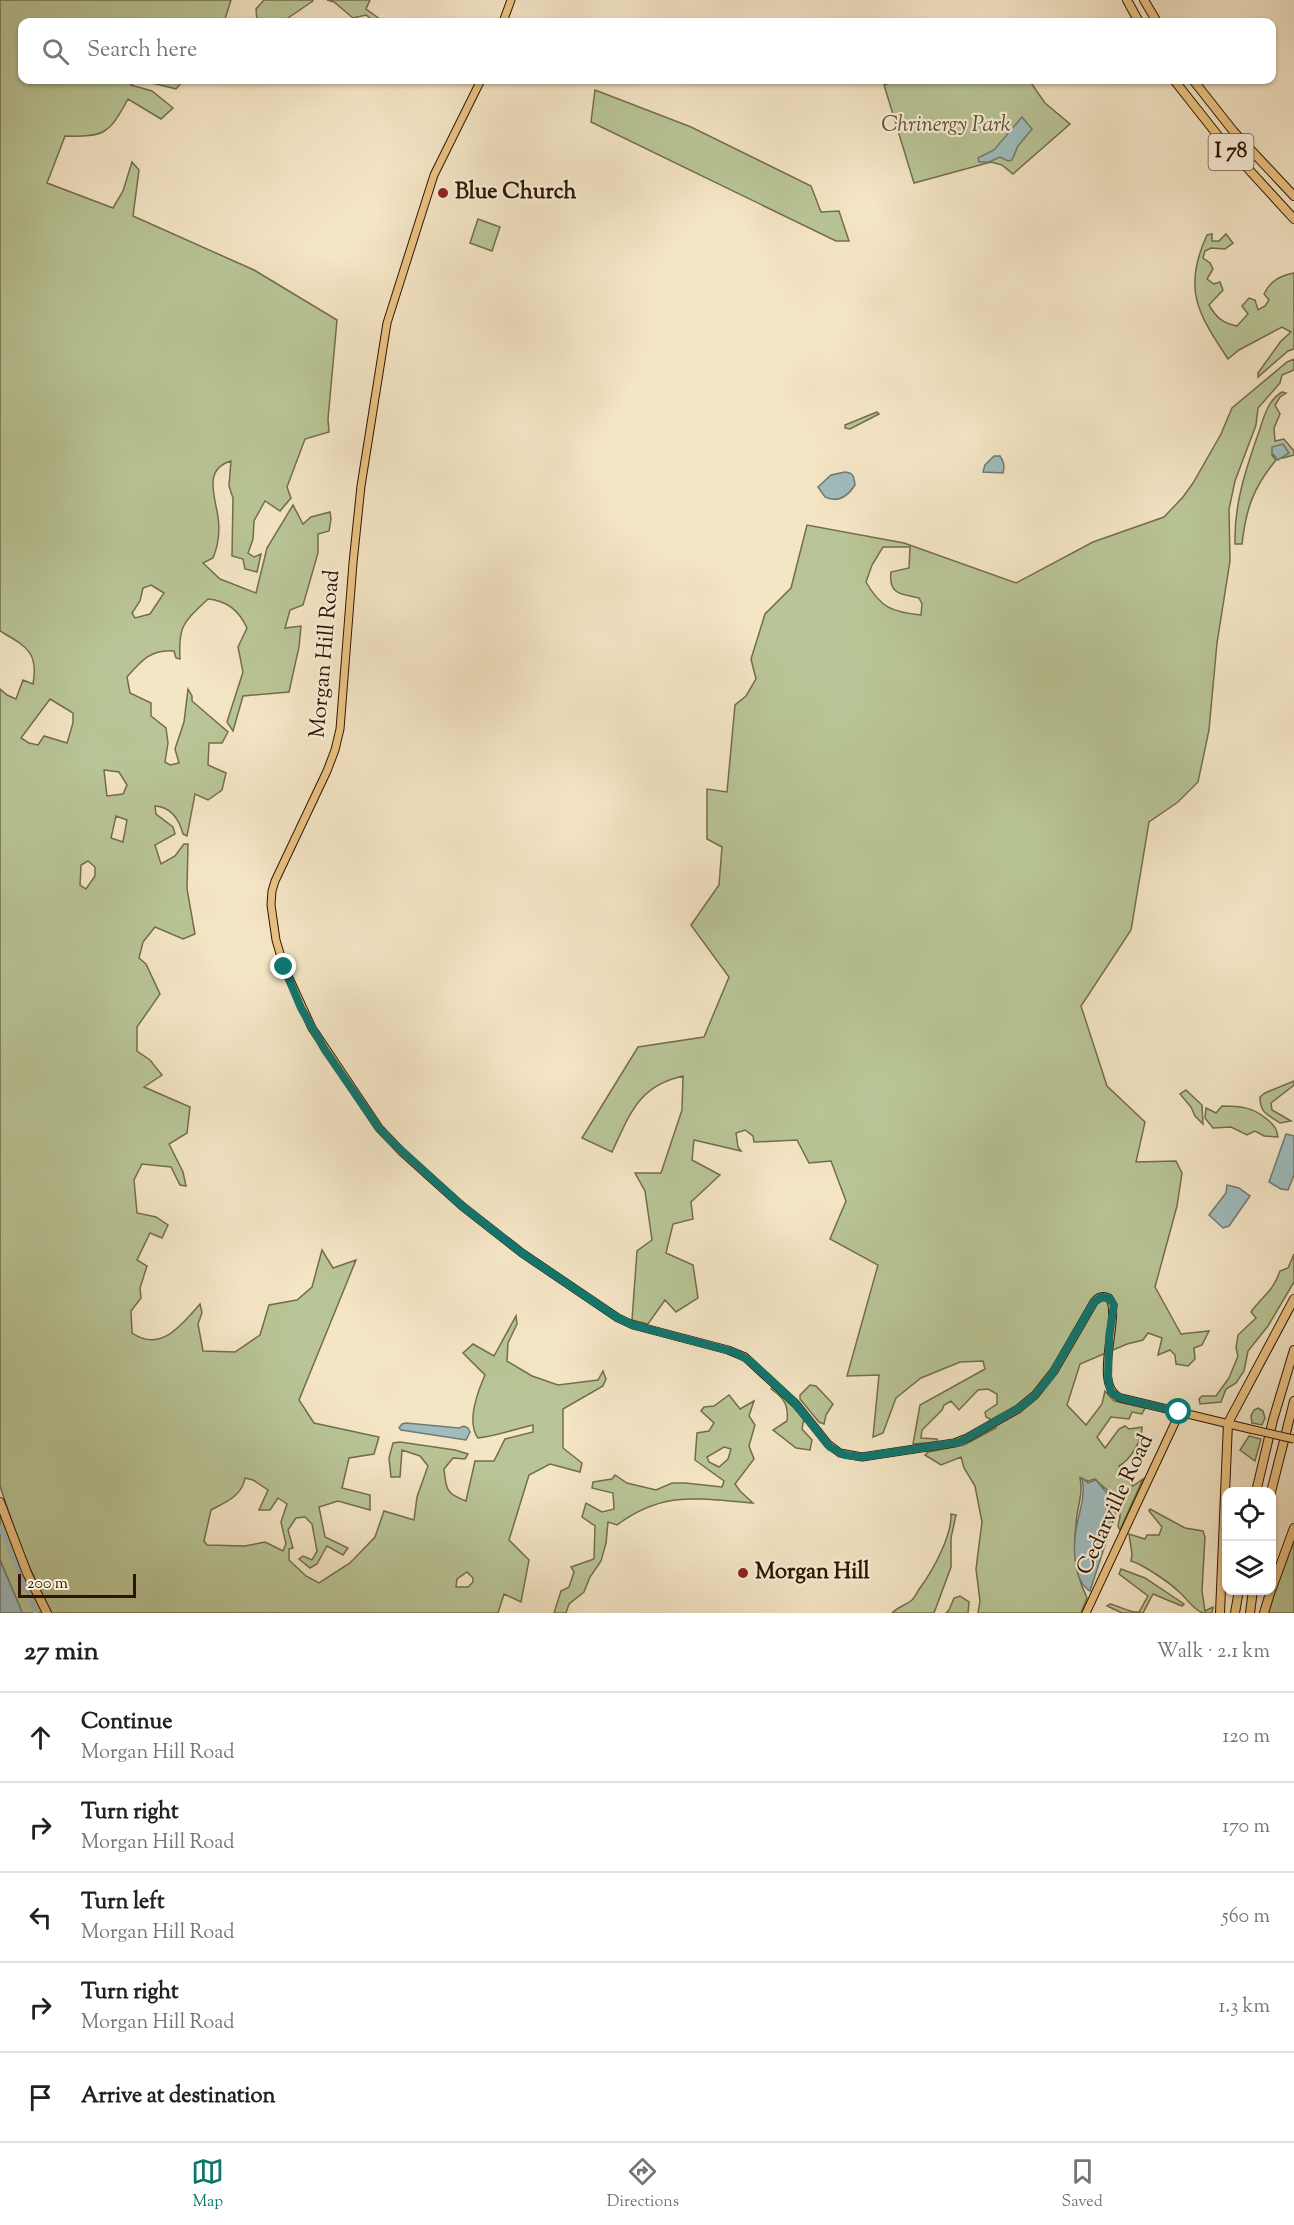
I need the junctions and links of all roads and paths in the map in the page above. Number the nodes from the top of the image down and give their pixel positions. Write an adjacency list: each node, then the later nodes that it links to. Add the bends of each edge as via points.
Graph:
1 (511, 0): 4 (main road)
2 (1127, 0): 5 (highway)
3 (1144, 0): 6 (highway)
4 (504, 18)
5 (1137, 18)
6 (1155, 18)
7 (479, 84): 15 (main road, Morgan Hill Road, via 434,175 387,323 361,486 340,729 327,771 272,891 272,921 281,959 312,1028 379,1128 462,1206 522,1253 618,1318 747,1359 796,1404 840,1453 862,1457 951,1444 1018,1409 1050,1377 1094,1302 1102,1297 1109,1298 1114,1305 1109,1337 1111,1392)
8 (1177, 84): 11 (highway, I 78, via 1219,137)
9 (1196, 84): 10 (highway, I 78)
10 (1294, 196)
11 (1294, 219)
12 (1294, 1299): 16 (highway)
13 (1294, 1350): 18 (highway)
14 (1294, 1401): 19 (highway)
15 (1179, 1412): 16 (main road, Morgan Hill Road); 27 (main road, Cedarville Road)
16 (1228, 1423): 17 (main road, Morgan Hill Road, bridge); 28 (highway)
17 (1294, 1439)
18 (1257, 1487)
19 (1272, 1487)
20 (0, 1502): 26 (highway)
21 (1294, 1528): 22 (highway)
22 (1276, 1576)
23 (1238, 1595): 29 (highway)
24 (1252, 1595): 30 (highway)
25 (1269, 1595): 31 (highway)
26 (47, 1613)
27 (1086, 1613)
28 (1220, 1613)
29 (1235, 1613)
30 (1250, 1613)
31 (1264, 1613)

